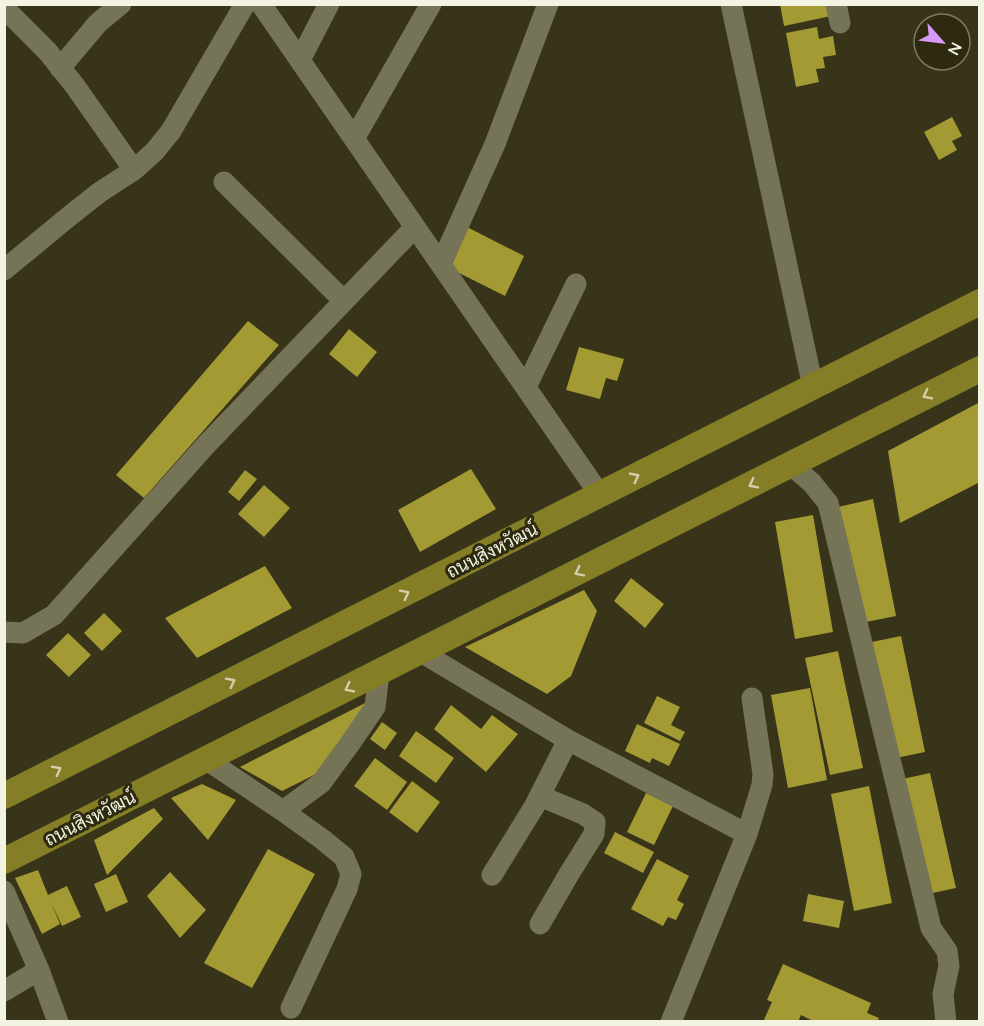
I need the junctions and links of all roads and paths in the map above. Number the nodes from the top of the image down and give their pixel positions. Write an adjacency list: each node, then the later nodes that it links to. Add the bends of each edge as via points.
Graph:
1 (122, 4): 10 (street, via 98,23)
2 (245, 4): 12 (street, via 171,131)
3 (261, 4): 9 (street)
4 (328, 4): 9 (street)
5 (431, 4): 11 (street)
6 (548, 4): 15 (street, via 495,144)
7 (731, 4): 22 (street)
8 (4, 8): 10 (street)
9 (300, 60): 11 (street)
10 (60, 68): 12 (street)
11 (354, 139): 14 (street)
12 (134, 170): 16 (street)
13 (224, 182): 18 (street)
14 (415, 227): 15 (street); 18 (street)
15 (441, 264): 21 (street)
16 (4, 270)
17 (576, 284): 21 (street)
18 (344, 301): 25 (street, via 206,445 54,615 23,633)
19 (980, 302): 22 (main road, ถนนสิงหวัฒน์)
20 (980, 369): 23 (main road, ถนนสิงหวัฒน์, one-way to 23)
21 (526, 387): 24 (street)
22 (813, 387): 24 (main road, ถนนสิงหวัฒน์, one-way to 22)
23 (790, 465): 26 (main road, ถนนสิงหวัฒน์, one-way to 26); 44 (street, via 828,503 931,928 947,951 949,966 943,994)
24 (600, 495): 31 (main road, ถนนสิงหวัฒน์, one-way to 24)
25 (4, 632)
26 (421, 652): 27 (main road, ถนนสิงหวัฒน์); 29 (street)
27 (379, 673): 30 (main road, ถนนสิงหวัฒน์, one-way to 30); 33 (street, via 375,707 349,745 321,783)
28 (752, 698): 34 (street, via 763,774)
29 (568, 740): 32 (street); 34 (street)
30 (207, 760): 33 (street); 35 (main road, ถนนสิงหวัฒน์)
31 (4, 796)
32 (540, 796): 36 (street); 38 (street, via 595,822 594,834)
33 (283, 811): 41 (street, via 344,857 351,874)
34 (747, 834): 43 (street)
35 (4, 861)
36 (492, 875)
37 (4, 891): 39 (street)
38 (540, 924)
39 (39, 970): 40 (street); 42 (street)
40 (4, 991)
41 (291, 1008)
42 (58, 1022)
43 (670, 1022)
44 (946, 1022)

